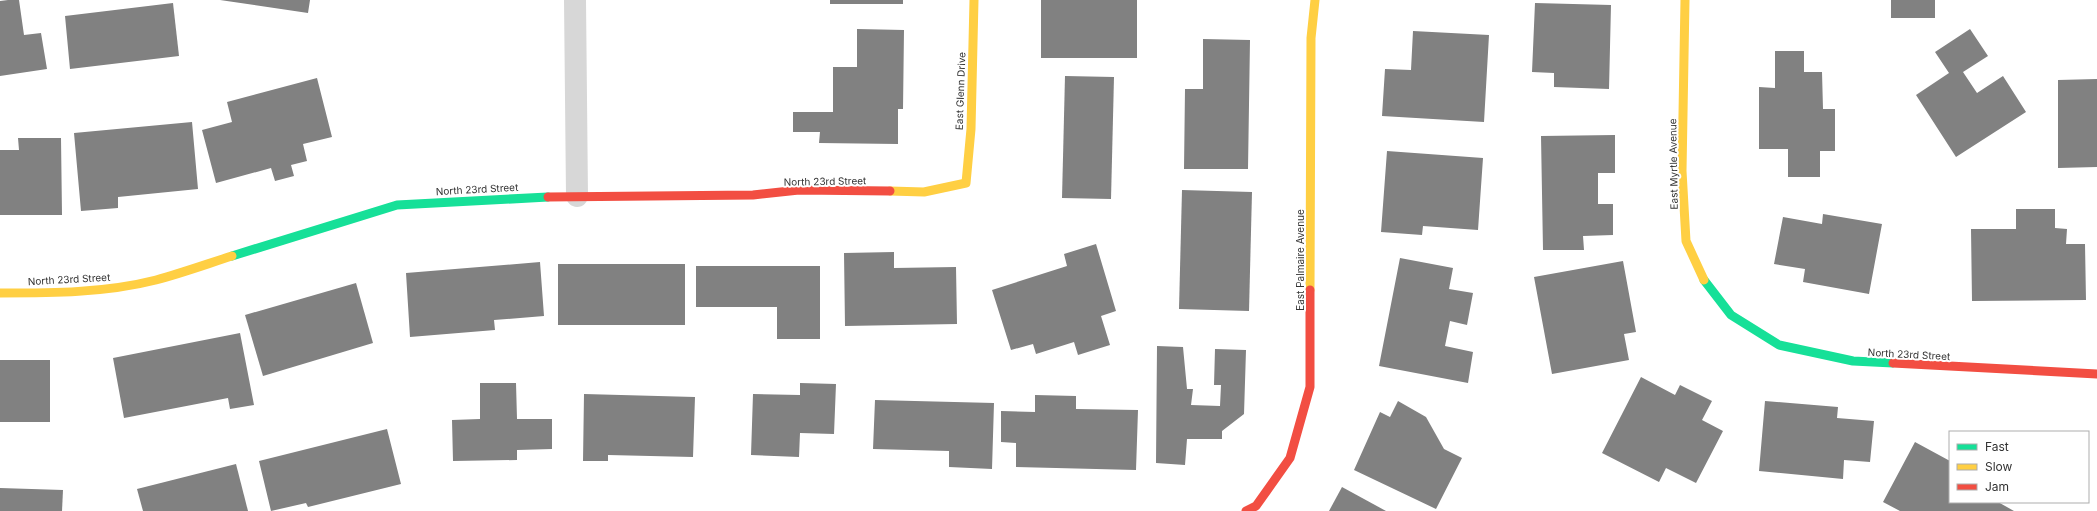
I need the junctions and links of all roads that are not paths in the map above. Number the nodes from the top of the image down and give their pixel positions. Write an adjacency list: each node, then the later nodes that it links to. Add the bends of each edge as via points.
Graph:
1 (575, 0): 6 (street)
2 (974, 0): 5 (street, East Glenn Drive)
3 (1314, 0): 10 (street, East Palmaire Avenue, via 1311,46 1310,387 1290,458 1256,506)
4 (1685, 0): 8 (street, East Myrtle Avenue, via 1682,171 1686,241 1705,282)
5 (966, 183): 6 (street, North 23rd Street, via 924,192 799,190 753,195)
6 (577, 196): 7 (street, North 23rd Street, via 397,204 155,280 104,290)
7 (0, 293)
8 (1731, 315): 9 (street, North 23rd Street, via 1779,345 1853,361)
9 (2097, 374)
10 (1246, 511)

